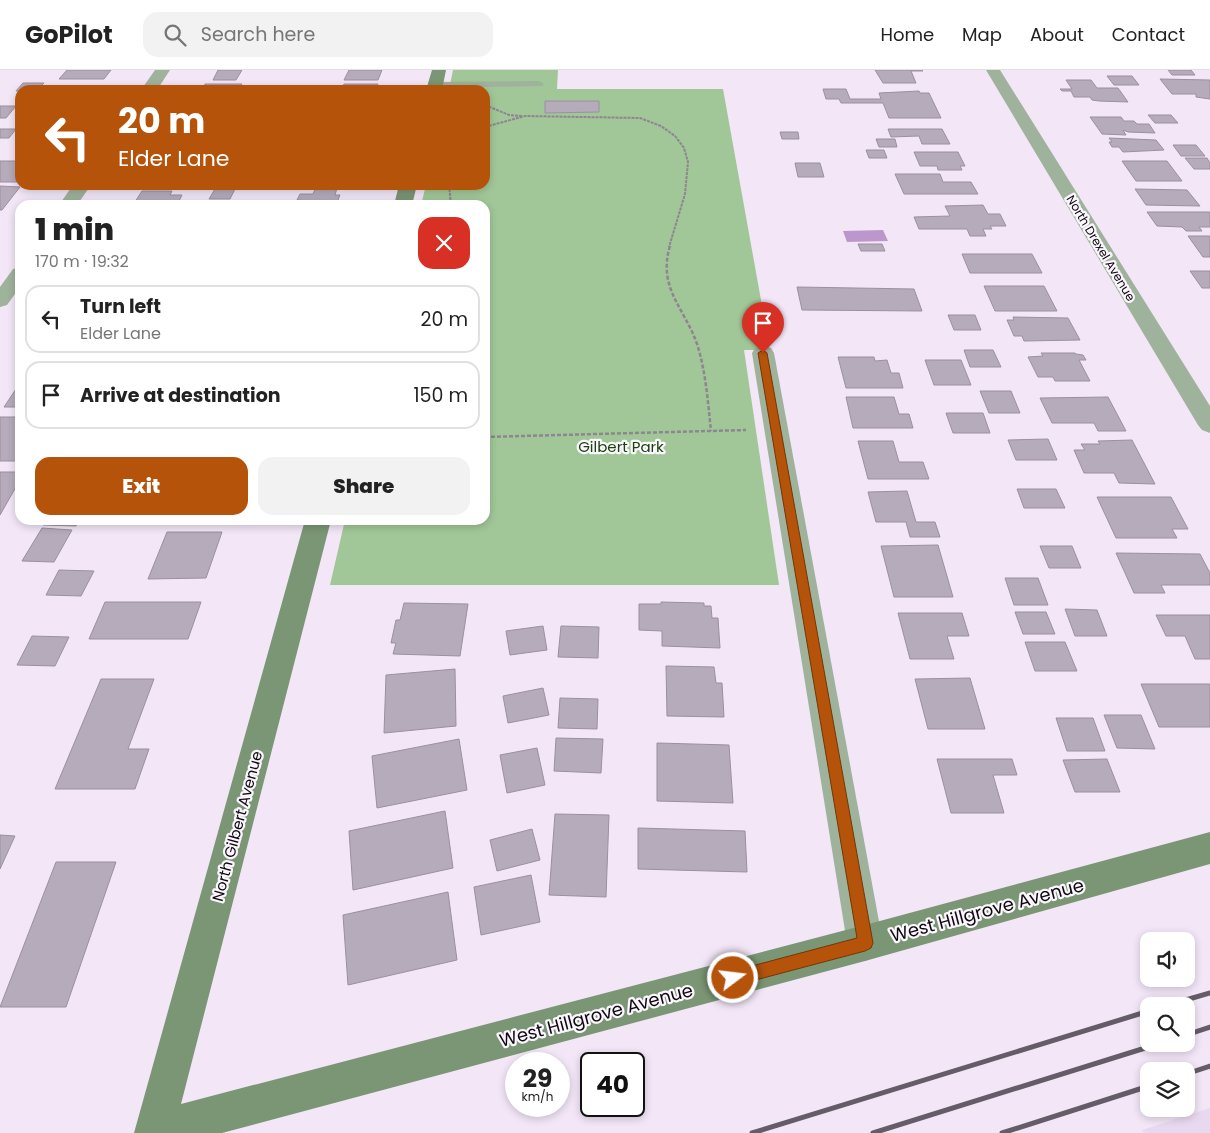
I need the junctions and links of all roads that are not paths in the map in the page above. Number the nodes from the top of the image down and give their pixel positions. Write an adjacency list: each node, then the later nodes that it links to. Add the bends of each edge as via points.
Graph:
1 (163, 70): 5 (street)
2 (993, 70): 11 (street, North Drexel Avenue)
3 (436, 82): 4 (lane)
4 (539, 84)
5 (152, 85)
6 (15, 280): 7 (street)
7 (0, 301)
8 (0, 308): 9 (street)
9 (15, 308)
10 (763, 353): 14 (street)
11 (1210, 425)
12 (317, 525): 15 (street, North Gilbert Avenue)
13 (1210, 848): 14 (street, West Hillgrove Avenue)
14 (865, 943): 15 (street, West Hillgrove Avenue)
15 (152, 1132)

